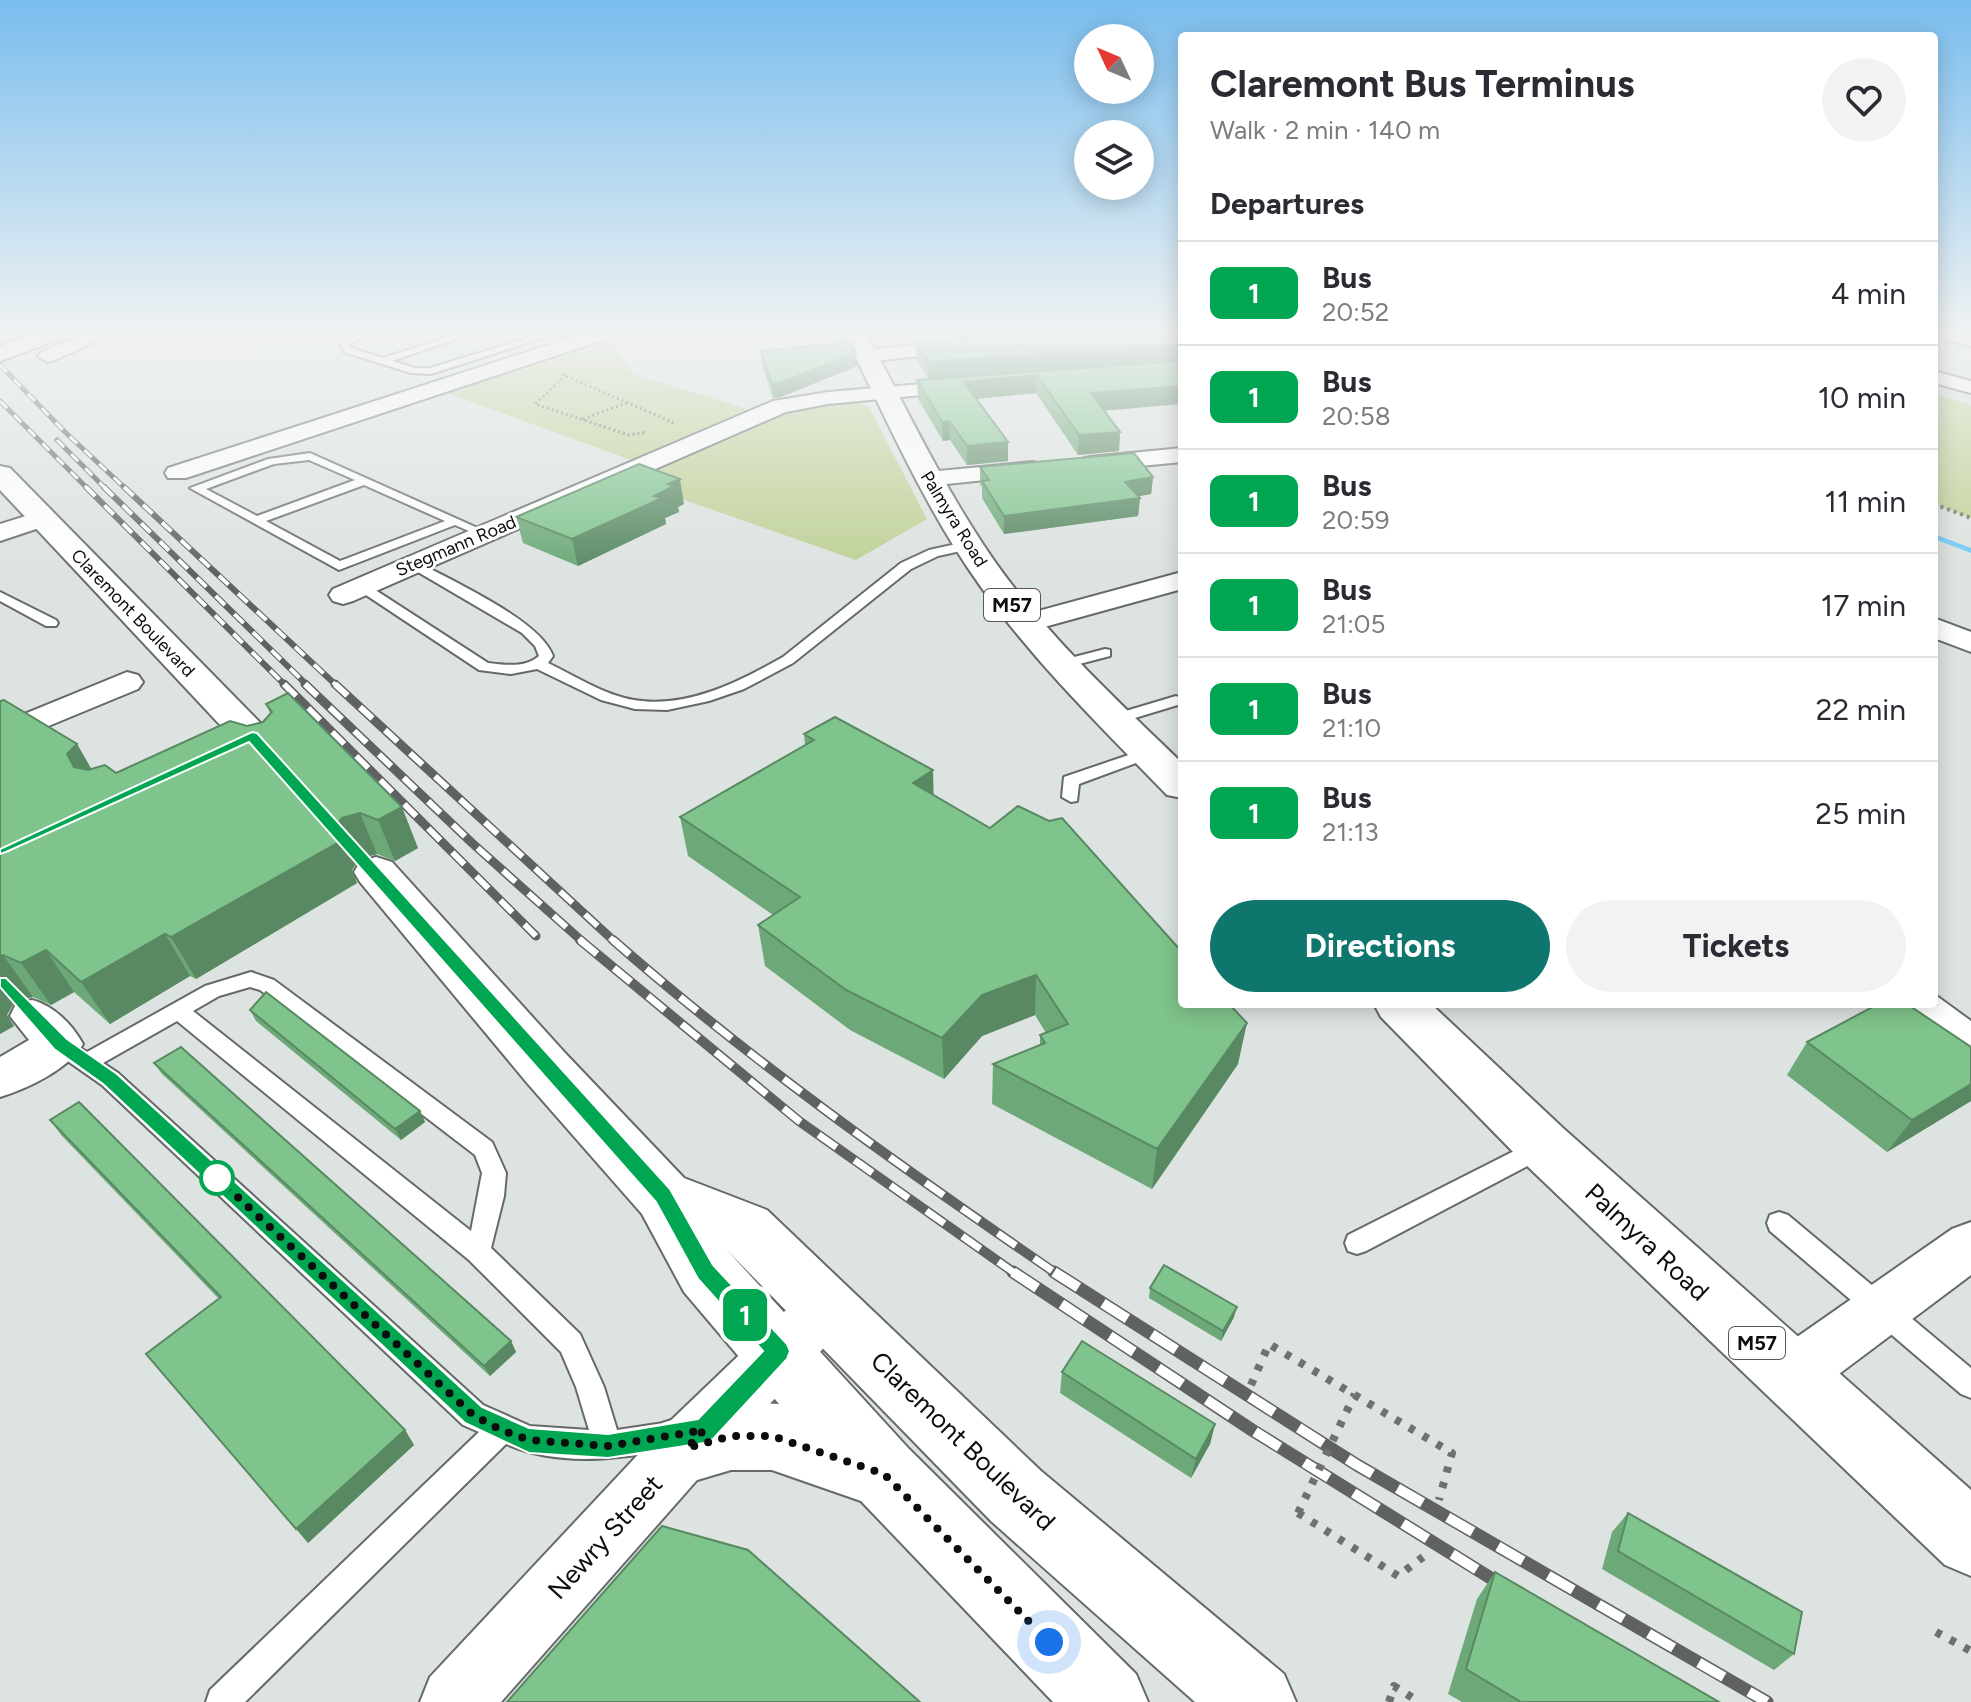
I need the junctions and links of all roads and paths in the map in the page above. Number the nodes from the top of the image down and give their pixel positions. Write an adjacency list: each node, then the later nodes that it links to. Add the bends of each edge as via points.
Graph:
1 (356, 414): 11 (street)
2 (568, 414): 7 (path)
3 (594, 414): 7 (path)
4 (654, 414): 8 (path, via 682,427)
5 (762, 414): 21 (street, Stegmann Road)
6 (896, 414): 13 (street, Palmyra Road / M57)
7 (582, 419): 9 (path, via 629,435)
8 (669, 429)
9 (656, 431)
10 (1178, 455): 13 (street)
11 (177, 473)
12 (0, 474): 17 (street, Claremont Boulevard)
13 (928, 479): 22 (street, Palmyra Road / M57)
14 (366, 480): 18 (lane); 18 (lane, via 300,455 196,488); 19 (lane)
15 (1938, 506): 16 (path)
16 (1971, 518)
17 (42, 519): 20 (street); 38 (street, Claremont Boulevard)
18 (255, 521): 19 (lane, via 339,566)
19 (455, 521): 21 (lane)
20 (0, 533)
21 (485, 534): 23 (street, Stegmann Road)
22 (970, 545): 28 (street, Palmyra Road / M57); 32 (lane, via 919,558 788,660 734,687 692,700 648,706 619,700)
23 (413, 565): 25 (street, Stegmann Road); 32 (lane, via 527,630 546,656)
24 (1178, 581): 28 (street)
25 (352, 591): 32 (lane, via 484,667 511,670)
26 (0, 596): 27 (lane)
27 (51, 623)
28 (1026, 623): 33 (street, Palmyra Road / M57)
29 (1938, 629): 30 (street)
30 (1971, 643)
31 (1105, 653): 33 (lane)
32 (539, 664)
33 (1064, 664): 36 (street, Palmyra Road / M57)
34 (127, 682): 37 (street)
35 (1176, 701): 36 (lane)
36 (1115, 719): 39 (street, Palmyra Road / M57)
37 (0, 736)
38 (248, 745)
39 (1149, 753): 40 (street, Palmyra Road / M57); 41 (lane, via 1070,781)
40 (1178, 782)
41 (1071, 797)
42 (376, 872): 55 (street, Claremont Boulevard, via 663,1196 706,1272)
43 (1403, 1008): 49 (street, Palmyra Road / M57)
44 (1921, 1008): 47 (street)
45 (176, 1009): 46 (lane); 53 (lane); 53 (lane, via 234,983 251,979 267,985 484,1149 494,1173)
46 (60, 1041): 48 (street); 60 (lane, via 110,1079 473,1415)
47 (1971, 1045)
48 (0, 1079)
49 (1544, 1146): 51 (lane); 56 (street, Palmyra Road / M57)
50 (1779, 1223): 54 (lane)
51 (1357, 1243)
52 (1971, 1245): 54 (street)
53 (478, 1252): 62 (lane, via 571,1343)
54 (1883, 1311): 56 (street); 58 (lane)
55 (803, 1329): 61 (street, Newry Street); 63 (street, Claremont Boulevard); 72 (street, Claremont Boulevard, via 1016,1496)
56 (1791, 1375): 65 (street, Palmyra Road / M57)
57 (1251, 1385): 59 (path, via 1269,1344)
58 (1971, 1385)
59 (1355, 1394): 64 (path, via 1452,1453); 66 (path, bridge, via 1298,1513 1398,1576)
60 (501, 1430): 62 (lane, via 529,1440); 69 (lane)
61 (695, 1439): 62 (lane); 63 (street, via 772,1436); 70 (street, Newry Street)
62 (608, 1446)
63 (884, 1474): 71 (street, Claremont Boulevard)
64 (1439, 1500)
65 (1971, 1539)
66 (1423, 1557)
67 (1936, 1632): 68 (path)
68 (1971, 1651)
69 (222, 1702)
70 (455, 1702)
71 (1108, 1702)
72 (1256, 1702)
73 (1389, 1702): 74 (path, via 1394,1686)
74 (1419, 1702)

